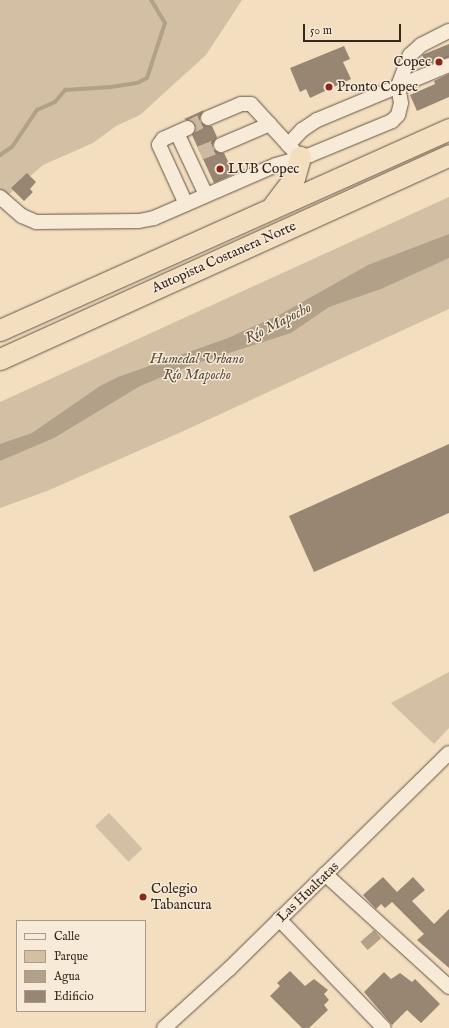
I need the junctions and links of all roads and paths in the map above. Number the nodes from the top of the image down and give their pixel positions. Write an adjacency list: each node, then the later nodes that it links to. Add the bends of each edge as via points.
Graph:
1 (449, 31): 3 (street, via 414,50)
2 (449, 65): 3 (street)
3 (398, 86): 8 (street, via 317,120 302,130); 8 (street, via 401,103 398,115 392,122)
4 (208, 118): 5 (street, via 249,103)
5 (270, 124): 7 (street); 8 (street)
6 (449, 129): 13 (highway, Autopista Costanera Norte)
7 (221, 145)
8 (294, 151): 10 (street, via 276,165); 13 (highway, via 288,189)
9 (449, 155): 15 (highway, Autopista Costanera Norte)
10 (206, 195): 12 (street); 12 (street, via 195,156 183,130 163,139 159,145)
11 (0, 197): 12 (street, via 22,216 44,222 139,221 154,218)
12 (186, 204)
13 (268, 211): 14 (highway, Autopista Costanera Norte)
14 (0, 330)
15 (0, 359)
16 (449, 754): 17 (street, Las Hualtatas)
17 (325, 874): 18 (street, Las Hualtatas); 19 (street)
18 (279, 919): 20 (street, Las Hualtatas); 21 (street)
19 (449, 987)
20 (164, 1028)
21 (384, 1028)

